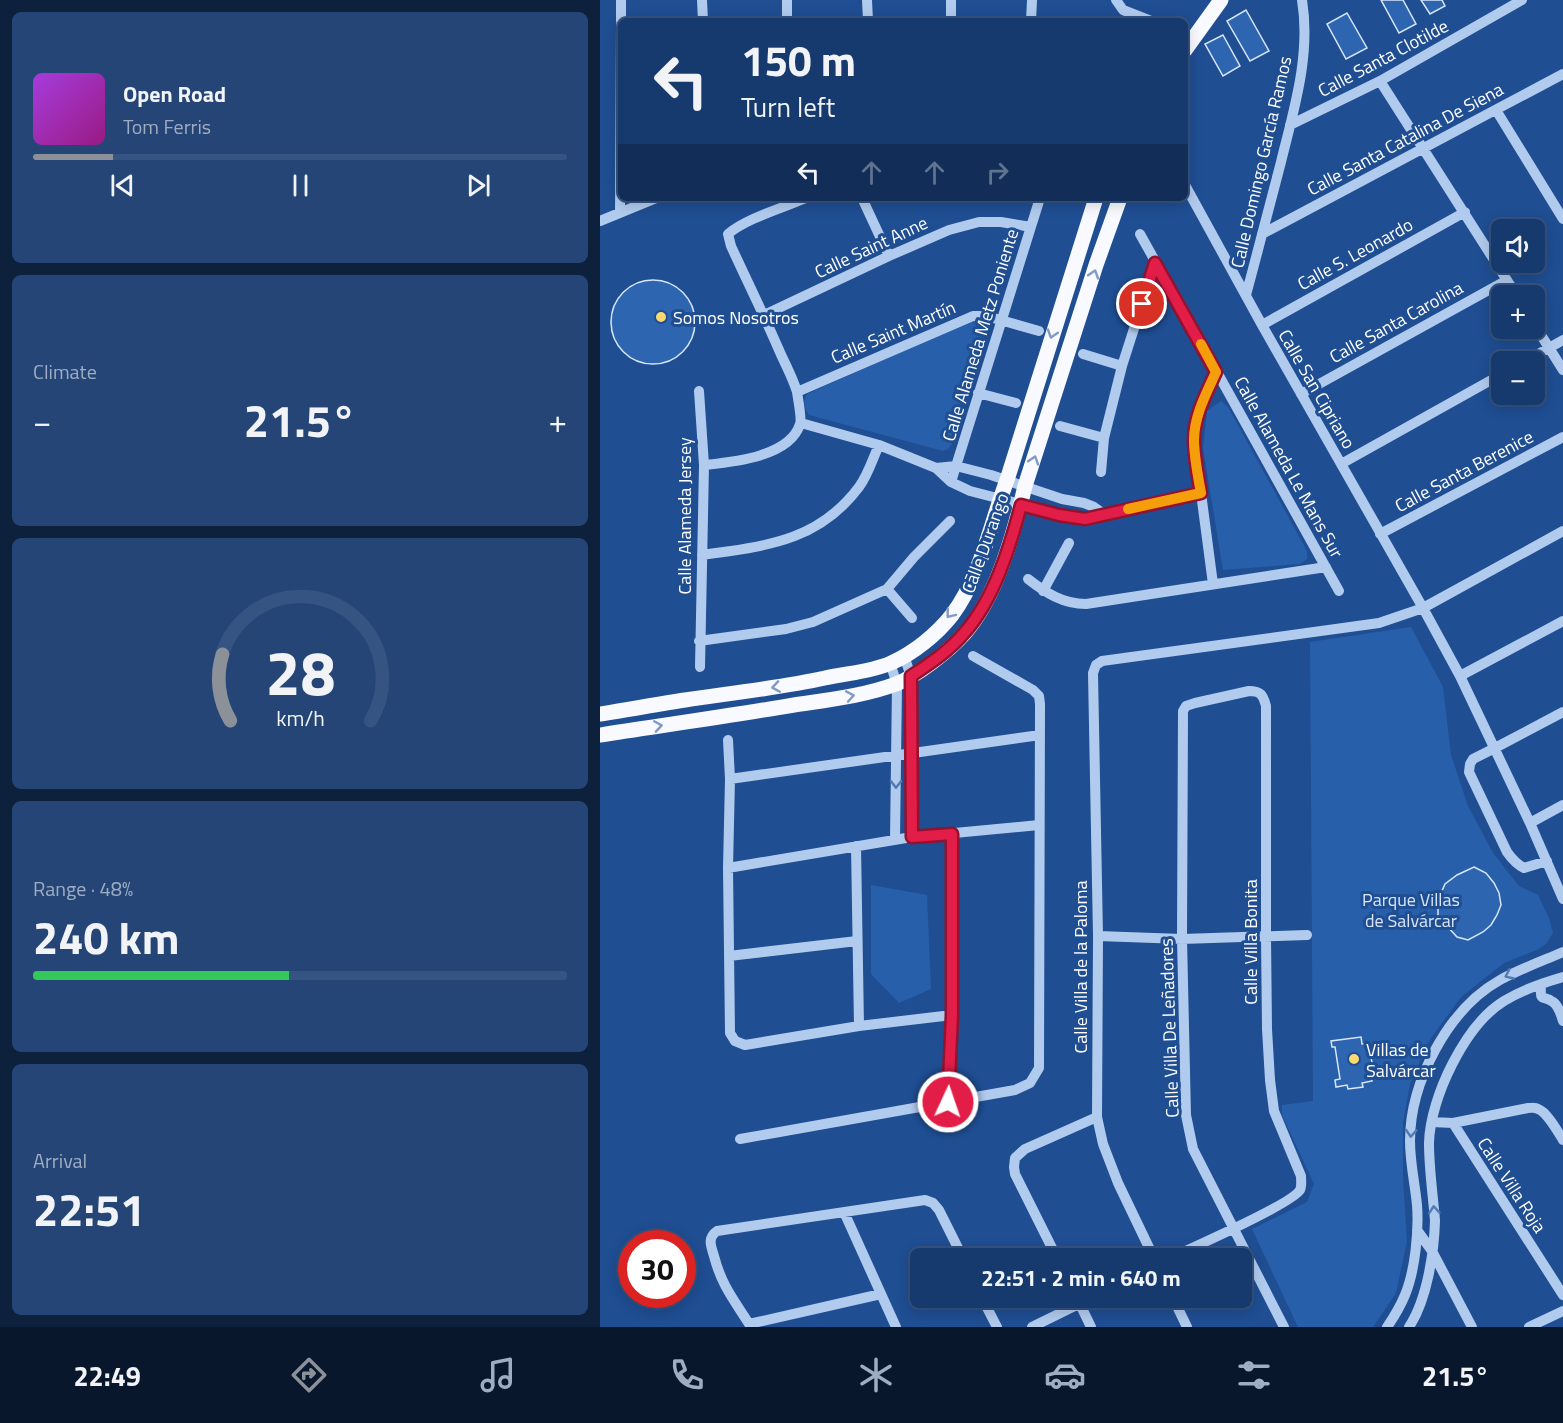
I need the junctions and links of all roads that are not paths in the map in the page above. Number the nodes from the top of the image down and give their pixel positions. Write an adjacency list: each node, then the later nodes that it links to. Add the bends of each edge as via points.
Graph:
1 (621, 0): 11 (street)
2 (702, 0): 12 (street)
3 (787, 0): 13 (street)
4 (867, 0): 14 (street)
5 (951, 0): 15 (street)
6 (1032, 0): 16 (street)
7 (1116, 0): 17 (street, via 1123,10)
8 (1221, 0): 18 (main road)
9 (1302, 0): 22 (street, Calle Domingo García Ramos, via 1304,58)
10 (1522, 0): 20 (street, Calle Santa Clotilde)
11 (621, 18)
12 (703, 18)
13 (787, 18)
14 (868, 18)
15 (951, 18)
16 (1032, 18)
17 (1143, 18)
18 (1190, 33)
19 (1563, 74): 21 (street, Calle Santa Catalina De Siena)
20 (1380, 81): 22 (street, Calle Santa Clotilde); 23 (street)
21 (1496, 110): 23 (street, Calle Santa Catalina De Siena); 34 (street)
22 (1290, 125): 38 (street, Calle Domingo García Ramos)
23 (1423, 147): 32 (street); 38 (street, Calle Santa Catalina De Siena)
24 (1188, 190): 43 (street, Calle San Cipriano)
25 (620, 201): 33 (street)
26 (649, 201): 33 (street)
27 (799, 201): 44 (street, via 747,222 729,234)
28 (863, 201): 39 (street)
29 (1039, 201): 36 (street, Calle Alameda Metz Poniente)
30 (1095, 201): 72 (main road, Calle Durango, one-way to 72)
31 (1119, 201): 74 (main road, Calle Durango, one-way to 31)
32 (1465, 212): 41 (street); 46 (street, Calle S. Leonardo)
33 (620, 213): 35 (street)
34 (1563, 219)
35 (600, 221)
36 (1031, 227): 39 (street, Calle Saint Anne, via 979,222); 45 (street, Calle Alameda Metz Poniente)
37 (1140, 234): 40 (street, Calle Alameda Le Mans Sur)
38 (1262, 234): 43 (street, Calle Domingo García Ramos)
39 (889, 255): 44 (street, Calle Saint Anne)
40 (1155, 263): 53 (street); 55 (street, Calle Alameda Le Mans Sur)
41 (1507, 280): 42 (street); 60 (street, Calle Santa Carolina)
42 (1510, 285)
43 (1246, 295): 46 (street, Calle San Cipriano)
44 (764, 315): 58 (street)
45 (1002, 320): 47 (street, Calle Saint Martín); 58 (street, Calle Saint Martín, via 973,316); 59 (street, Calle Alameda Metz Poniente)
46 (1262, 326): 60 (street, Calle San Cipriano)
47 (1039, 331)
48 (1543, 339): 50 (street)
49 (1563, 340): 50 (street)
50 (1549, 348): 51 (street); 54 (street)
51 (1544, 351)
52 (1083, 354): 53 (street)
53 (1122, 366): 65 (street)
54 (1563, 370)
55 (1216, 372): 75 (street, via 1196,421 1194,440); 86 (street, Calle Alameda Le Mans Sur)
56 (1491, 380): 67 (street)
57 (699, 392): 68 (street, Calle Alameda Jersey)
58 (797, 392): 62 (street)
59 (978, 393): 61 (street); 69 (street, Calle Alameda Metz Poniente)
60 (1301, 394): 67 (street, Calle San Cipriano)
61 (1016, 403)
62 (801, 423): 66 (street); 68 (street, via 793,436 763,455)
63 (1060, 426): 65 (street)
64 (1563, 437): 83 (street, Calle Santa Berenice)
65 (1104, 438): 71 (street)
66 (879, 445): 70 (street); 85 (street, via 861,485 815,527 764,546)
67 (1341, 464): 83 (street, Calle San Cipriano)
68 (704, 465): 85 (street, Calle Alameda Jersey)
69 (956, 466): 70 (street); 72 (street); 73 (street, Calle Alameda Metz Poniente)
70 (936, 468): 73 (street)
71 (1101, 472)
72 (1007, 480): 74 (street); 76 (main road, Calle Durango)
73 (951, 482): 76 (street)
74 (1025, 486): 77 (street); 78 (main road, Calle Durango)
75 (1201, 493): 79 (street); 88 (street)
76 (1000, 499): 78 (street); 96 (main road, Calle Durango, one-way to 96, via 969,586 951,615)
77 (1062, 499): 79 (street, via 1084,503); 80 (street)
78 (1021, 505): 80 (street); 100 (main road, Calle Durango, via 983,606 966,632)
79 (1104, 514): 80 (street, via 1085,519)
80 (1059, 515)
81 (951, 521): 89 (street)
82 (1563, 531): 92 (street)
83 (1380, 534): 92 (street, Calle San Cipriano)
84 (1069, 543): 90 (street)
85 (702, 555): 95 (street, Calle Alameda Jersey)
86 (1326, 567): 88 (street); 91 (street, Calle Alameda Le Mans Sur)
87 (1028, 579): 90 (street)
88 (1213, 584): 90 (street, via 1086,604 1063,601)
89 (887, 589): 93 (street); 95 (street, via 813,622)
90 (1043, 591)
91 (1340, 591)
92 (1423, 608): 101 (street, Calle San Cipriano); 124 (street, Calle Villa de la Paloma, via 1379,623 1102,661 1096,665 1093,673)
93 (912, 618)
94 (1563, 621): 101 (street)
95 (699, 641): 99 (street, Calle Alameda Jersey)
96 (904, 656): 98 (main road, Calle Durango); 100 (street)
97 (973, 656): 107 (street, via 1039,696)
98 (890, 663): 102 (street); 105 (main road, Calle Durango, one-way to 105, via 804,683)
99 (700, 667)
100 (911, 676): 102 (main road, Calle Durango); 110 (street)
101 (1460, 676): 109 (street, Calle San Cipriano)
102 (897, 684): 106 (main road, Calle Durango, one-way to 102, via 865,693); 111 (street)
103 (1186, 706): 125 (street, Calle Villa Bonita, via 1249,691 1261,692 1264,697); 126 (street, Calle Villa De Leñadores)
104 (1563, 712): 109 (street)
105 (600, 714)
106 (600, 735)
107 (1040, 735): 110 (street); 115 (street)
108 (728, 740): 112 (street)
109 (1493, 749): 114 (street, Calle San Cipriano); 120 (street, via 1473,759 1469,772 1507,852 1524,868)
110 (913, 752): 111 (street); 117 (street)
111 (896, 755): 112 (street); 118 (street, one-way to 118)
112 (730, 779): 121 (street)
113 (1563, 805): 114 (street)
114 (1530, 823): 120 (street, Calle San Cipriano)
115 (1040, 825): 116 (street); 135 (street, via 1039,1068 1030,1083 1015,1090)
116 (952, 834): 117 (street); 132 (street)
117 (912, 837): 118 (street)
118 (895, 840): 119 (street)
119 (855, 846): 121 (street); 127 (street)
120 (1547, 861): 122 (street, Calle San Cipriano)
121 (728, 868): 129 (street)
122 (1562, 895)
123 (1306, 935): 125 (street)
124 (1098, 936): 126 (street); 136 (street, Calle Villa de la Paloma)
125 (1266, 937): 126 (street); 142 (street, Calle Villa Bonita, via 1274,1111 1301,1176 1301,1187 1296,1195)
126 (1182, 939): 142 (street, Calle Villa De Leñadores, via 1186,1115 1193,1149)
127 (857, 940): 129 (street); 134 (street)
128 (1563, 952): 143 (street, one-way to 143, via 1486,989 1454,1020 1437,1047 1420,1084 1412,1118 1411,1165)
129 (729, 956): 134 (street, via 730,1033 735,1041 745,1045)
130 (1563, 977): 131 (street)
131 (1541, 984): 133 (street, via 1542,998 1556,1004); 137 (street, via 1502,1002 1467,1037 1439,1094)
132 (952, 1015): 134 (street); 135 (street)
133 (1563, 1020)
134 (859, 1026)
135 (948, 1102): 139 (street)
136 (1097, 1118): 145 (street, via 1025,1149 1015,1158 1015,1173); 146 (street, Calle Villa de la Paloma, via 1102,1144)
137 (1432, 1122): 138 (street); 148 (street, one-way to 137)
138 (1453, 1123): 140 (street, via 1537,1108); 150 (street, Calle Villa Roja)
139 (740, 1139)
140 (1563, 1140)
141 (844, 1212): 144 (street, via 925,1200 939,1210); 149 (street); 156 (street, via 717,1231 712,1235 717,1270)
142 (1234, 1228): 147 (street); 162 (street, Calle Villa De Leñadores)
143 (1418, 1230): 148 (street); 163 (street, via 1406,1293)
144 (958, 1248)
145 (1052, 1248)
146 (1149, 1248)
147 (1191, 1248)
148 (1432, 1251): 164 (street, via 1421,1300); 165 (street)
149 (881, 1294): 156 (street); 157 (street)
150 (1563, 1295)
151 (987, 1308): 158 (street)
152 (1064, 1308): 159 (street)
153 (1082, 1308): 160 (street)
154 (1178, 1308): 161 (street)
155 (1563, 1311): 166 (street)
156 (751, 1326)
157 (896, 1327)
158 (997, 1327)
159 (1032, 1327)
160 (1091, 1327)
161 (1187, 1327)
162 (1284, 1327)
163 (1387, 1327)
164 (1409, 1327)
165 (1472, 1327)
166 (1529, 1327)

